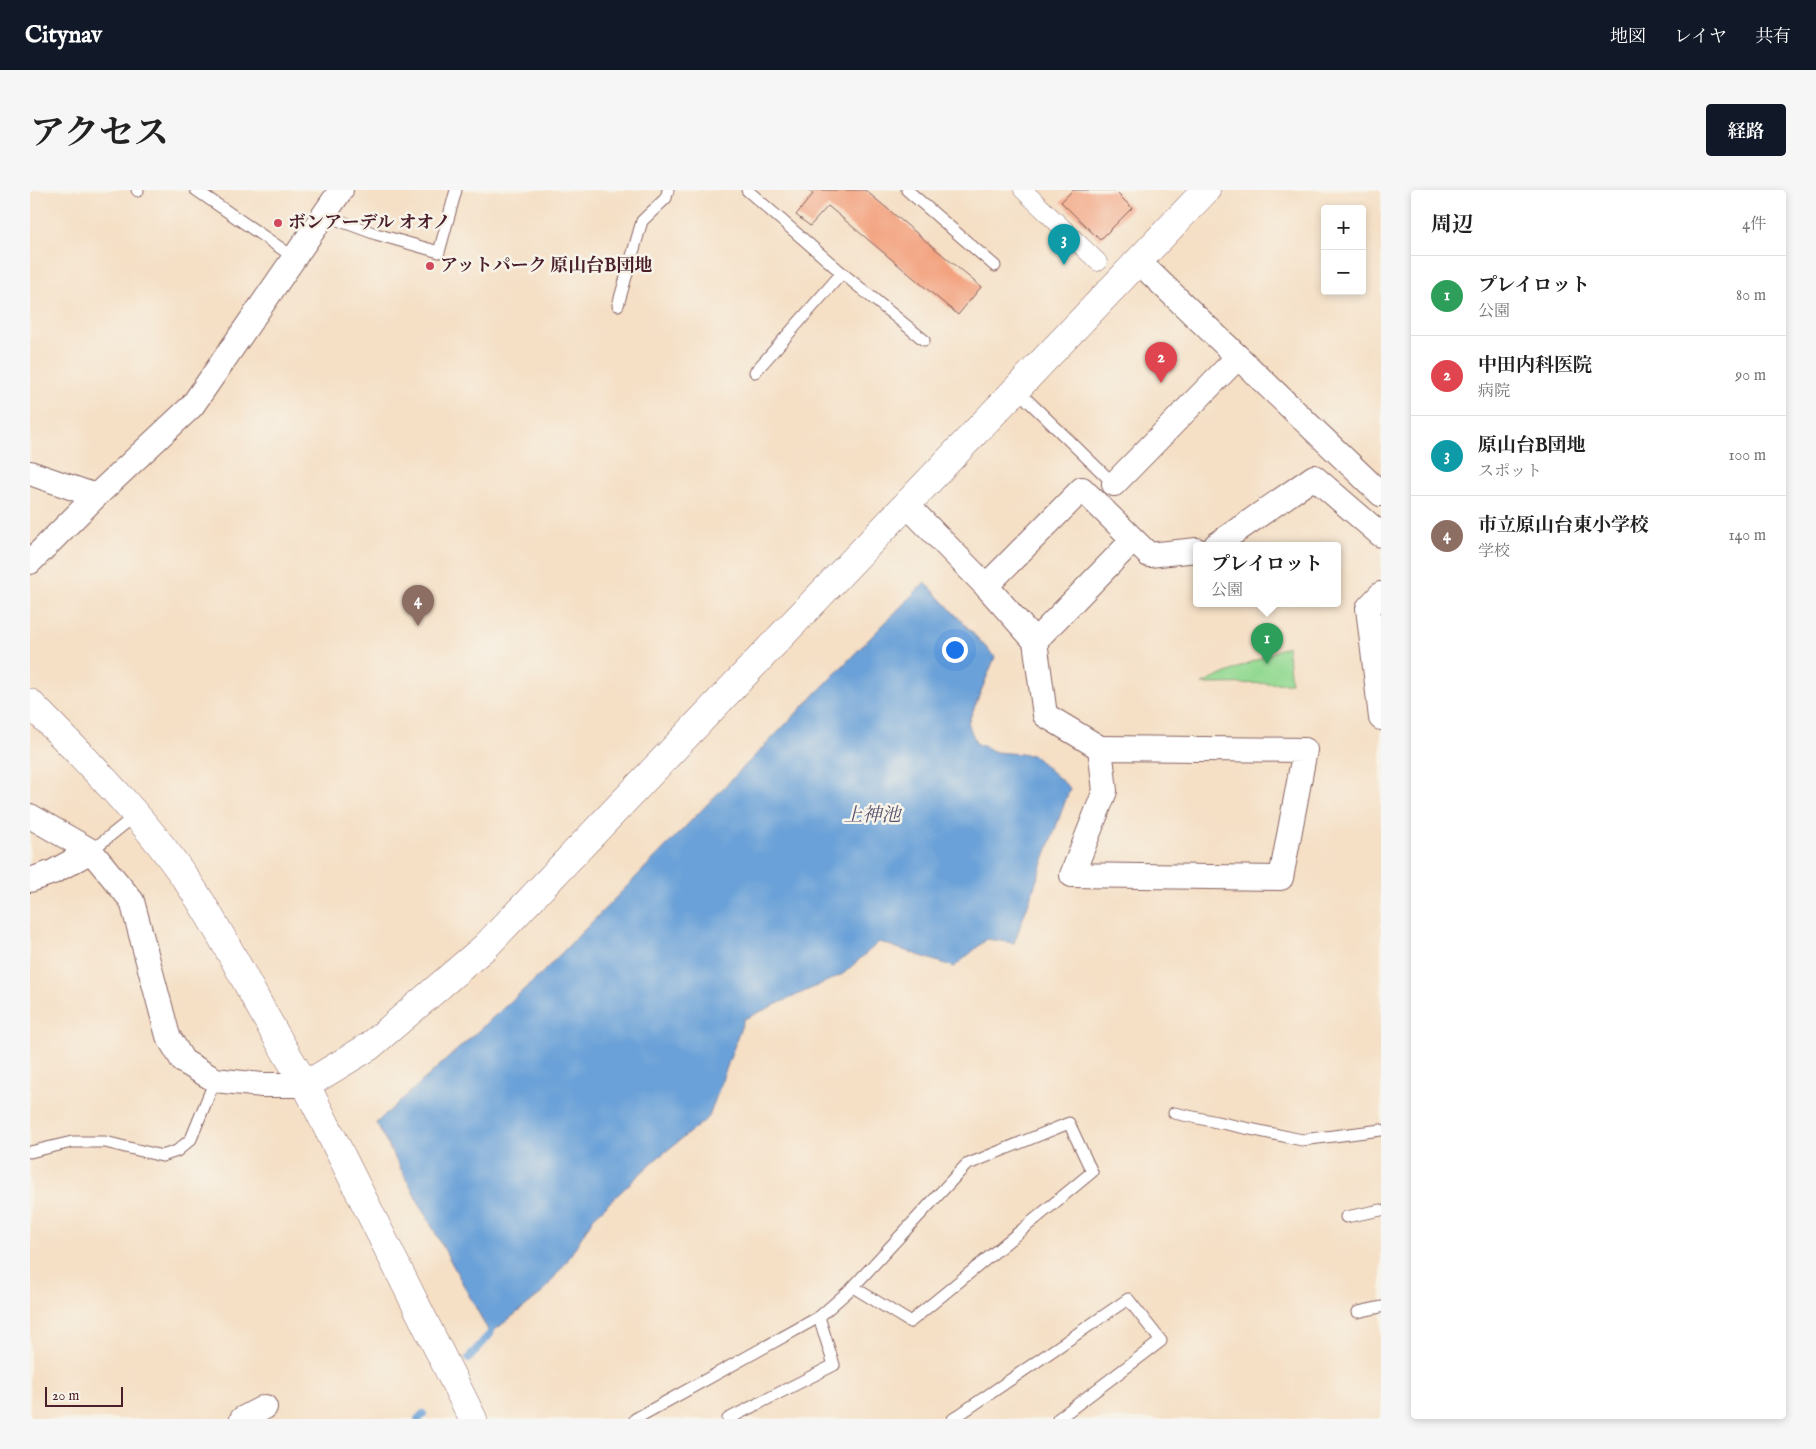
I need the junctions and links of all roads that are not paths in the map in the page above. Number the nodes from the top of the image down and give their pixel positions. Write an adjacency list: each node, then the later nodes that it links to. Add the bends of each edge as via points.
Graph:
1 (196, 190): 10 (lane)
2 (341, 190): 9 (street)
3 (456, 190): 9 (lane, via 439,252 376,234)
4 (668, 190): 15 (lane, via 666,198 642,221)
5 (747, 190): 14 (lane)
6 (907, 190): 13 (lane)
7 (1023, 190): 11 (street)
8 (1206, 190): 12 (street)
9 (324, 214): 10 (street)
10 (294, 258): 23 (street, via 192,406)
11 (1098, 262)
12 (1139, 262): 17 (street); 19 (street)
13 (995, 266)
14 (842, 273): 16 (lane); 18 (lane)
15 (618, 305)
16 (924, 340)
17 (1238, 357): 21 (street); 22 (street)
18 (755, 372)
19 (1017, 390): 21 (lane); 24 (street)
20 (30, 473): 23 (street)
21 (1114, 484)
22 (1381, 494)
23 (96, 496): 29 (street)
24 (907, 505): 30 (street); 41 (street, via 486,946 370,1046)
25 (1381, 535): 27 (street, via 1314,476)
26 (1133, 540): 28 (street, via 1149,555); 30 (street, via 1082,489); 32 (street)
27 (1220, 542)
28 (1193, 550)
29 (30, 562)
30 (986, 586): 32 (street)
31 (1381, 594): 34 (street, via 1368,608)
32 (1035, 641): 35 (street, via 1045,716)
33 (30, 703): 36 (street)
34 (1381, 718)
35 (1100, 748): 35 (street, via 1104,791 1072,875 1281,878 1305,750)
36 (137, 814): 38 (lane); 41 (street, via 194,891)
37 (30, 816): 38 (street)
38 (91, 851): 39 (street, via 53,872); 40 (street, via 132,901 168,1036 183,1061)
39 (30, 880)
40 (215, 1080): 41 (street); 44 (lane, via 191,1139 177,1151 162,1156 104,1142 72,1142)
41 (306, 1085): 54 (street)
42 (1174, 1113): 43 (lane, via 1302,1140)
43 (1381, 1130)
44 (30, 1152)
45 (1381, 1210): 46 (lane)
46 (1346, 1217)
47 (853, 1287): 47 (lane, via 966,1165 1069,1123 1092,1172 910,1322); 50 (lane)
48 (1381, 1307): 49 (lane)
49 (1358, 1312)
50 (819, 1317): 52 (lane); 56 (lane, via 834,1365)
51 (265, 1407): 53 (street)
52 (649, 1416): 55 (lane)
53 (242, 1419)
54 (473, 1419)
55 (635, 1419)
56 (728, 1419)
57 (953, 1419): 58 (lane, via 1128,1299 1161,1341)
58 (1058, 1419)

